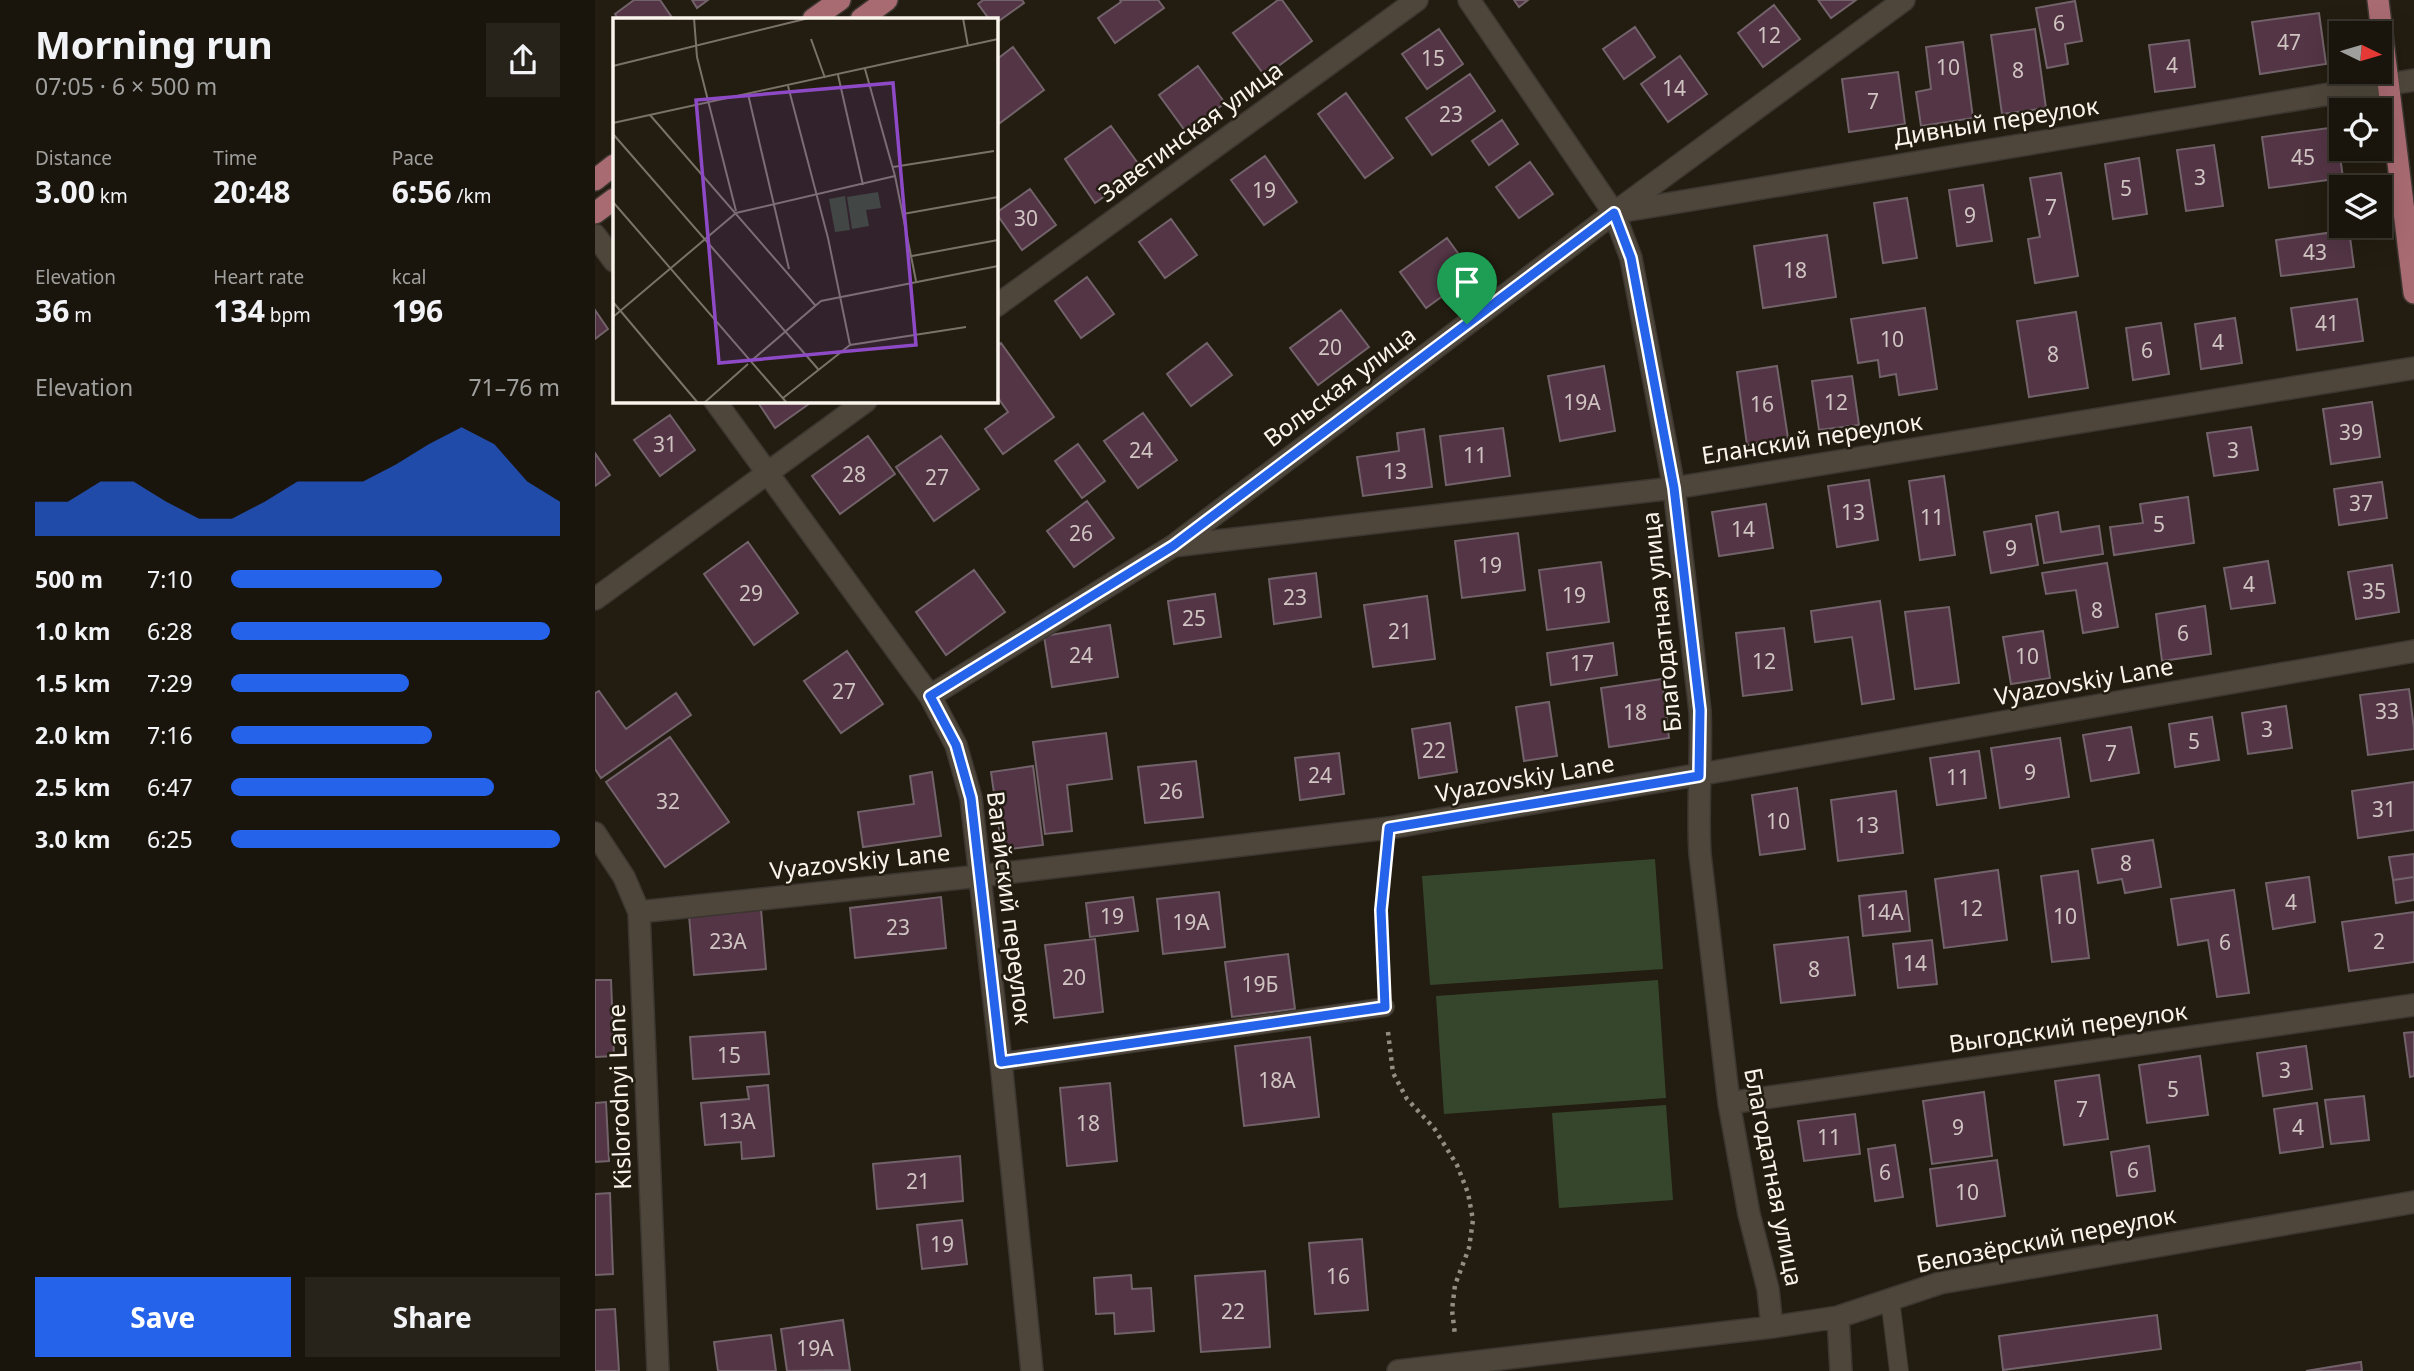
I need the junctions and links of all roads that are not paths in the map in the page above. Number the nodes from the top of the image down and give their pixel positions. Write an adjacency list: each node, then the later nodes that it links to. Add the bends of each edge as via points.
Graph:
1 (840, 0): 7 (main road)
2 (887, 0): 8 (main road)
3 (1416, 0): 21 (street, Заветинская улица)
4 (1469, 0): 17 (street, Благодатная улица)
5 (1904, 0): 17 (street, Вольская улица)
6 (2378, 0): 9 (main road)
7 (814, 18)
8 (862, 18)
9 (2380, 21)
10 (2414, 80): 11 (street, Дивный переулок)
11 (2392, 83)
12 (2388, 84): 17 (street, Дивный переулок); 20 (main road)
13 (613, 167): 14 (main road)
14 (595, 180)
15 (613, 200): 16 (main road)
16 (595, 213)
17 (1614, 213): 26 (street, Благодатная улица, via 1631,258); 27 (street, Вольская улица)
18 (595, 235): 19 (street)
19 (613, 260)
20 (2414, 293)
21 (997, 305)
22 (2414, 368): 26 (street, Еланский переулок)
23 (716, 402): 25 (street, Вагайский переулок)
24 (865, 402): 25 (street)
25 (767, 472): 28 (street); 30 (street, Вагайский переулок)
26 (1674, 488): 27 (street, Еланский переулок); 31 (street, Благодатная улица, via 1700,710)
27 (1173, 546): 30 (street, Вольская улица)
28 (595, 599)
29 (2414, 651): 31 (street, Vyazovskiy Lane)
30 (930, 696): 33 (street, Вагайский переулок, via 960,758 971,798)
31 (1699, 776): 33 (street, Vyazovskiy Lane, via 1389,828); 38 (street, Благодатная улица, via 1700,853)
32 (595, 833): 34 (street, Kislorodnyi Lane, via 625,877)
33 (980, 876): 34 (street, Vyazovskiy Lane); 37 (street, Вагайский переулок)
34 (639, 912): 44 (street, Kislorodnyi Lane)
35 (2414, 1005): 38 (street, Выгодский переулок)
36 (1385, 1007): 37 (lane)
37 (1001, 1062): 45 (street, Вагайский переулок)
38 (1730, 1103): 42 (street, Благодатная улица)
39 (2414, 1202): 40 (street, Белозёрский переулок, via 1940,1283)
40 (1890, 1299): 41 (street, Белозёрский переулок); 48 (lane)
41 (1838, 1317): 42 (street, Белозёрский переулок); 47 (street)
42 (1772, 1327): 43 (street, Белозёрский переулок)
43 (1506, 1365): 46 (street, Белозёрский переулок, via 1458,1364)
44 (658, 1371)
45 (1033, 1371)
46 (1398, 1371)
47 (1842, 1371)
48 (1899, 1371)

